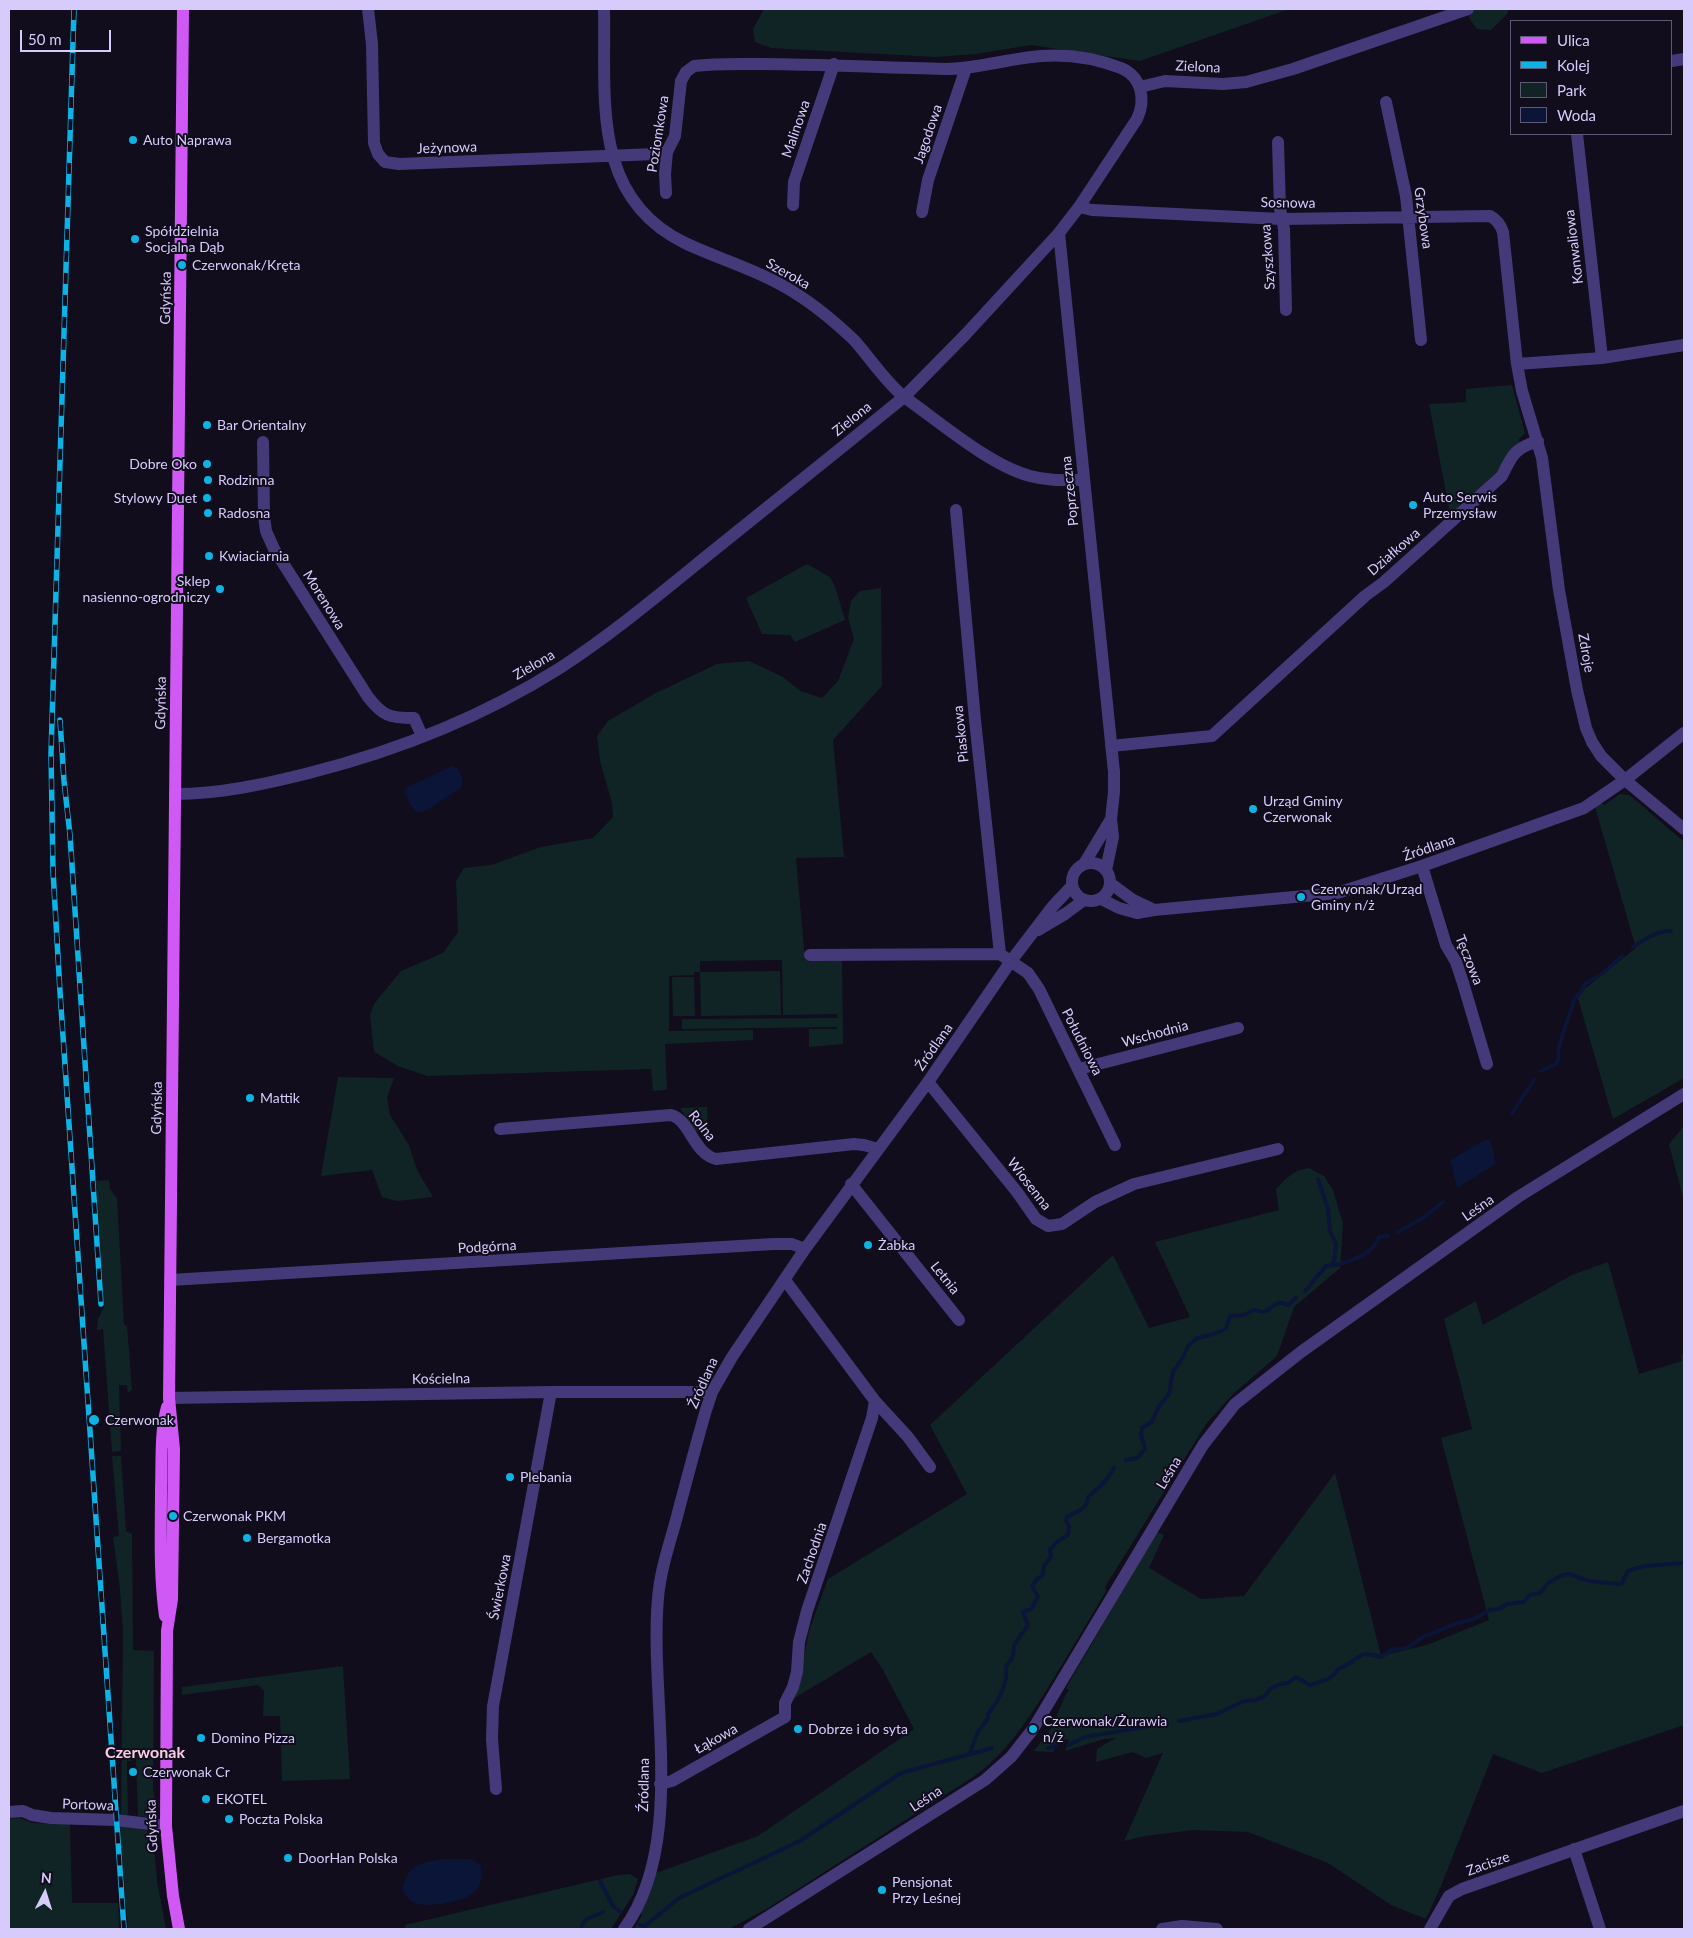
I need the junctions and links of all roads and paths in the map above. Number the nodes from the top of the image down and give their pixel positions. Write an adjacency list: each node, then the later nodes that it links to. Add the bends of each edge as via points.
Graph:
1 (183, 9): 34 (main road, Gdyńska)
2 (368, 9): 12 (street, Jeżynowa, via 374,143 385,162)
3 (604, 9): 12 (street, Szeroka, via 606,106)
4 (1468, 9): 7 (street, Zielona, via 1246,82 1164,81)
5 (834, 64): 6 (street); 11 (street, Poziomkowa, via 694,66 681,81 675,136); 14 (street, Malinowa, via 794,182)
6 (966, 68): 7 (street, via 1042,56 1082,58 1123,69); 16 (street, Jagodowa, via 928,180)
7 (1140, 87): 15 (street, Zielona, via 1142,105 1137,119)
8 (1386, 102): 17 (street, Grzybowa)
9 (1577, 135): 23 (street, Konwaliowa)
10 (1278, 142): 18 (street, Szyszkowa)
11 (667, 152): 12 (street, Jeżynowa); 13 (street, Poziomkowa)
12 (611, 156): 25 (street, Szeroka, via 625,189 641,211 662,229 796,293 854,341)
13 (666, 193)
14 (793, 205)
15 (1079, 207): 18 (street, Sosnowa); 19 (street, Zielona)
16 (922, 212)
17 (1408, 217): 18 (street, Sosnowa); 21 (street, Grzybowa); 24 (street, Sosnowa, via 1490,216 1500,225)
18 (1281, 219): 20 (street, Szyszkowa)
19 (1059, 232): 25 (street, Zielona); 28 (street, Poprzeczna)
20 (1286, 310)
21 (1420, 340)
22 (1684, 345): 23 (street)
23 (1602, 358): 24 (street)
24 (1517, 364): 26 (street, via 1522,392)
25 (904, 397): 28 (street, Szeroka, via 1007,468 1036,477); 31 (street, Zielona, via 585,651 522,690)
26 (1538, 441): 32 (street, Działkowa, via 1518,449 1502,476 1212,736); 33 (street, Zdroje, via 1546,479 1559,590 1582,711 1592,742)
27 (263, 442): 31 (street, Morenowa, via 264,516 274,549 368,697 385,714 394,718 414,718)
28 (1084, 480): 32 (street, Poprzeczna)
29 (956, 510): 46 (street, Piaskowa)
30 (1684, 733): 33 (street, Źródlana)
31 (422, 736): 34 (street, Zielona, via 358,760 296,776 210,793)
32 (1111, 746): 35 (street, via 1114,786)
33 (1625, 780): 36 (street, Zdroje); 38 (street, Źródlana, via 1584,808)
34 (175, 794): 60 (main road, Gdyńska)
35 (1111, 819): 37 (street); 39 (street, via 1113,837)
36 (1684, 829)
37 (1084, 864): 39 (street, via 1096,864); 41 (street, via 1074,873)
38 (1422, 866): 44 (street, Źródlana, via 1337,892); 50 (street, Tęczowa)
39 (1106, 870): 40 (street)
40 (1110, 883): 42 (street, via 1108,892); 44 (street)
41 (1072, 886): 43 (street, via 1076,895); 45 (street, Źródlana, via 1052,906)
42 (1101, 899): 43 (street, via 1093,902); 44 (street, Źródlana, via 1137,913)
43 (1084, 900): 45 (street, Źródlana)
44 (1154, 910)
45 (1033, 933): 48 (street, Źródlana)
46 (1000, 954): 47 (street); 48 (street)
47 (810, 955)
48 (1011, 961): 51 (street, Południowa, via 1028,973 1039,989); 52 (street, Źródlana)
49 (1238, 1028): 51 (street, Wschodnia)
50 (1487, 1064)
51 (1079, 1069): 55 (street, Południowa)
52 (928, 1082): 56 (street, Źródlana); 57 (street, Wiosenna, via 1041,1223 1048,1226 1062,1224 1094,1202 1134,1184)
53 (1684, 1094): 77 (street, Leśna, via 1518,1197 1301,1352 1235,1404 1203,1445 1058,1688 1011,1758 985,1780)
54 (500, 1128): 56 (street, Rolna, via 670,1115 679,1119 708,1157 716,1159 854,1144)
55 (1116, 1145)
56 (878, 1149): 58 (street, Źródlana)
57 (1278, 1149)
58 (851, 1184): 59 (street, Źródlana); 62 (street, Letnia)
59 (805, 1249): 60 (street, Podgórna, via 792,1244 773,1244); 61 (street, Źródlana)
60 (170, 1280): 65 (main road, Gdyńska)
61 (785, 1280): 64 (street, Źródlana); 66 (street)
62 (959, 1320)
63 (551, 1392): 64 (street, Kościelna); 65 (street, Kościelna); 70 (street, Świerkowa, via 493,1706)
64 (712, 1392): 69 (street, Źródlana, via 667,1553 658,1597)
65 (169, 1398): 73 (main road, Gdyńska, via 174,1449 172,1599 167,1631)
66 (876, 1400): 67 (street); 68 (street, Zachodnia, via 807,1611 793,1687 785,1703)
67 (930, 1467)
68 (785, 1717): 69 (street, Łąkowa, via 672,1781)
69 (660, 1784): 76 (street, Źródlana, via 657,1839 650,1870 638,1905)
70 (496, 1789)
71 (1684, 1811): 74 (street, Zacisze)
72 (9, 1812): 73 (street, Portowa)
73 (166, 1826): 75 (main road, Gdyńska)
74 (1574, 1849): 80 (street, Zacisze, via 1462,1889 1450,1896); 81 (street)
75 (179, 1929)
76 (624, 1929)
77 (749, 1929)
78 (1162, 1929): 79 (street, via 1182,1926)
79 (1217, 1929)
80 (1430, 1929)
81 (1600, 1929)

